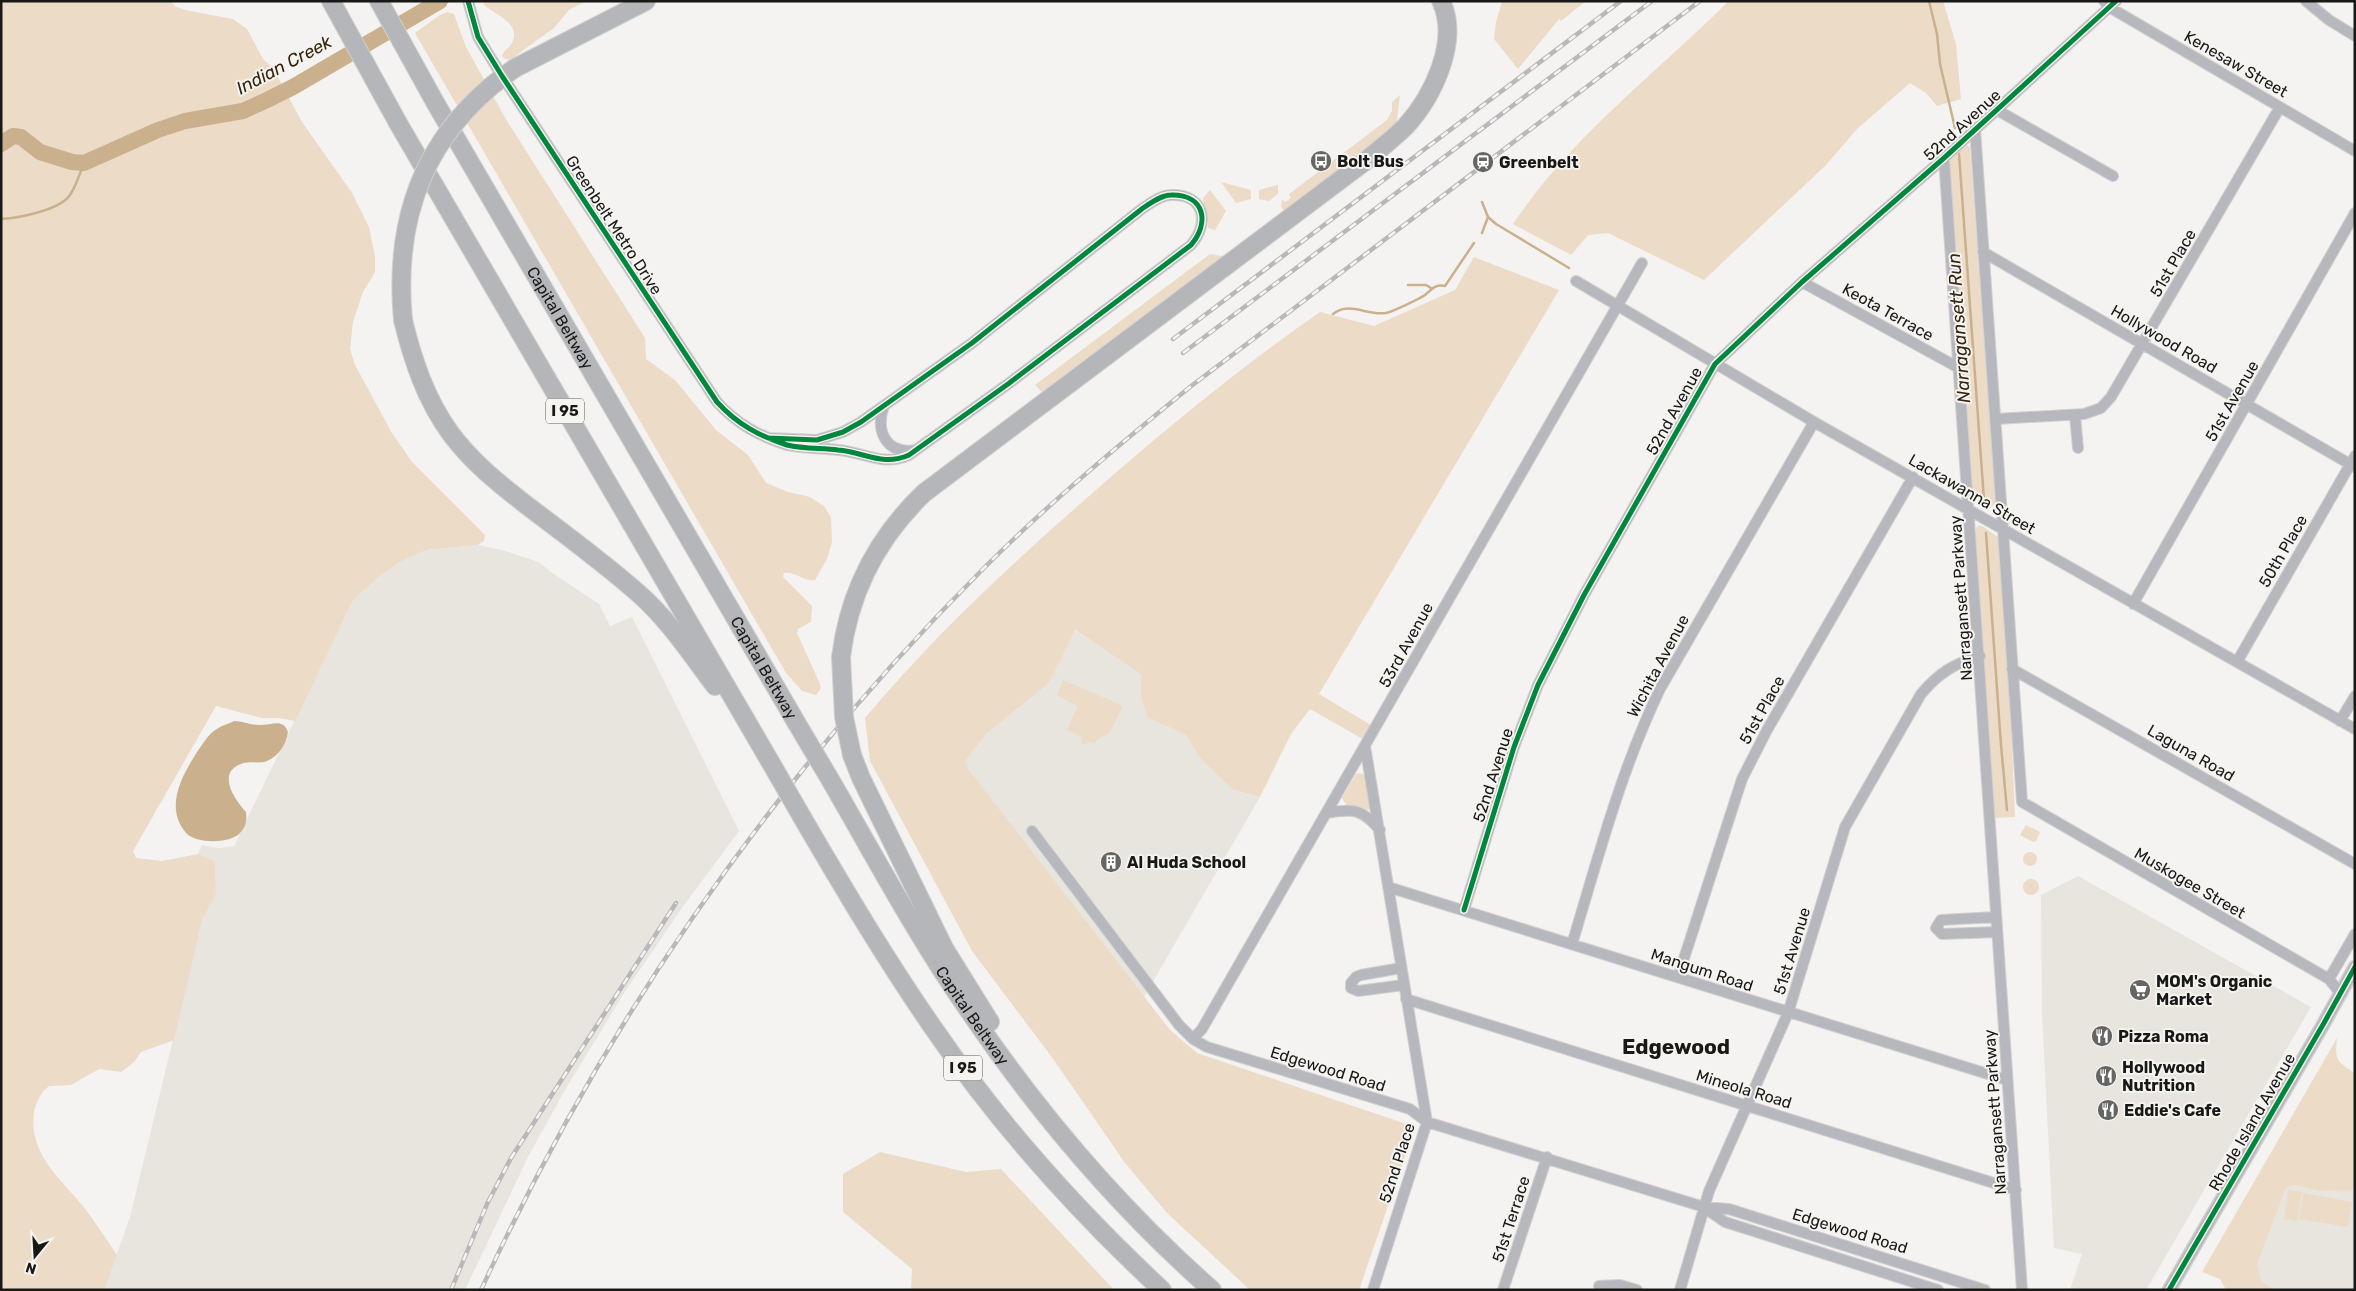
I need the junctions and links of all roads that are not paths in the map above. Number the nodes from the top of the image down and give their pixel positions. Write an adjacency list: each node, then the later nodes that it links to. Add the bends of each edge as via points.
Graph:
1 (331, 1): 44 (highway, I 95)
2 (646, 1): 44 (highway, bridge, via 516,68 494,83 461,115 433,154 407,220 401,278 403,320 420,379 450,433 470,458 640,594)
3 (1441, 1): 67 (highway, bridge, via 1447,25 1441,65 1421,106 1389,142 924,492 892,527 865,570 851,606 842,657 844,717 852,756 944,948)
4 (2306, 1): 8 (street)
5 (2110, 3): 9 (street, Kenesaw Street); 10 (street, 52nd Avenue)
6 (469, 6): 29 (street, Greenbelt Metro Drive, via 478,37 502,76 717,402 738,422)
7 (382, 7): 67 (highway, Capital Beltway / I 95, bridge, via 932,954 966,1008)
8 (2355, 36)
9 (2280, 107): 12 (street, Kenesaw Street); 21 (street, 51st Place)
10 (1997, 110): 11 (street, 52nd Avenue); 14 (street)
11 (1975, 129): 13 (street, 52nd Avenue); 16 (street)
12 (2355, 151)
13 (1944, 158): 19 (street, 52nd Avenue); 23 (street, Narragansett Parkway)
14 (2113, 176)
15 (2355, 212): 25 (street, 51st Avenue)
16 (1983, 252): 21 (street, Hollywood Road); 27 (street)
17 (1642, 263): 20 (street, 53rd Avenue)
18 (1576, 281): 20 (street, Lackawanna Street)
19 (1802, 282): 22 (street, 52nd Avenue); 23 (street, Keota Terrace)
20 (1618, 305): 22 (street, Lackawanna Street); 43 (street, 53rd Avenue)
21 (2144, 344): 25 (street, Hollywood Road); 26 (street, 51st Place, via 2101,408)
22 (1715, 364): 28 (street, Lackawanna Street); 50 (street, 52nd Avenue, via 1584,595 1538,685 1514,746)
23 (1959, 368): 34 (street, Narragansett Parkway)
24 (884, 406): 29 (street, via 852,428 826,438 806,441); 31 (street, via 880,426 887,441 898,449); 31 (street, via 972,343 1143,208 1170,195 1185,198 1199,206 1202,228 1191,245)
25 (2247, 406): 32 (street, Hollywood Road); 36 (street, 51st Avenue)
26 (2075, 416): 27 (street, 51st Place); 30 (street)
27 (1994, 419): 35 (street)
28 (1814, 422): 33 (street, Lackawanna Street); 54 (street, Wichita Avenue, via 1660,689 1640,732)
29 (768, 438): 31 (street, via 794,447 845,450 884,461 900,459)
30 (2078, 448)
31 (916, 450)
32 (2353, 462): 38 (street, 50th Place)
33 (1913, 477): 34 (street, Lackawanna Street); 57 (street, 51st Place, via 1742,778)
34 (1970, 509): 35 (street, Lackawanna Street); 37 (street, Narragansett Parkway)
35 (2002, 529): 36 (street, Lackawanna Street); 39 (street)
36 (2133, 604): 38 (street, Lackawanna Street)
37 (1980, 656): 51 (street, Narragansett Parkway); 62 (street, 51st Avenue, via 1956,663 1921,694 1845,827)
38 (2237, 662): 41 (street, Lackawanna Street)
39 (2012, 669): 48 (street, Laguna Road); 58 (street, Muskogee Street, via 2022,802)
40 (2355, 696): 41 (street)
41 (2340, 721): 42 (street, Lackawanna Street)
42 (2355, 729)
43 (1365, 746): 45 (street, 53rd Avenue); 46 (street, 52nd Place)
44 (768, 758): 72 (highway, I 95, bridge, via 899,977 978,1088 1067,1195)
45 (1327, 813): 46 (street, via 1348,809 1367,815); 63 (street, 53rd Avenue, via 1202,1029)
46 (1380, 830): 49 (street, 52nd Place)
47 (1032, 831): 63 (street, Edgewood Road)
48 (2355, 864)
49 (1388, 887): 50 (street, Mangum Road); 56 (street, 52nd Place)
50 (1464, 910): 54 (street, Mangum Road)
51 (1996, 917): 52 (street, Narragansett Parkway); 52 (street, via 1941,920 1936,928 1942,934)
52 (1997, 932): 64 (street, Narragansett Parkway)
53 (2355, 934): 58 (street)
54 (1572, 944): 57 (street, Mangum Road)
55 (2355, 966): 60 (street, Rhode Island Avenue)
56 (1401, 968): 59 (street, 52nd Place); 59 (street, via 1356,977 1350,983 1351,988 1358,991)
57 (1678, 978): 62 (street, Mangum Road)
58 (2329, 979): 60 (street, Muskogee Street)
59 (1404, 985): 61 (street, 52nd Place)
60 (2340, 993): 81 (street, Rhode Island Avenue)
61 (1406, 999): 65 (street, Mineola Road); 66 (street, 52nd Place)
62 (1788, 1013): 64 (street, Mangum Road); 65 (street, 51st Avenue)
63 (1193, 1039): 66 (street, Edgewood Road, via 1207,1047 1410,1109)
64 (2007, 1080): 69 (street, Narragansett Parkway)
65 (1747, 1106): 69 (street, Mineola Road); 70 (street, 51st Avenue)
66 (1427, 1122): 68 (street, Edgewood Road); 74 (street, 52nd Place)
67 (1061, 1132): 73 (highway, Capital Beltway / I 95, via 1090,1168 1154,1235)
68 (1548, 1157): 70 (street, Edgewood Road); 75 (street, 51st Terrace)
69 (2016, 1190): 80 (street, Narragansett Parkway)
70 (1704, 1207): 77 (street, 51st Avenue); 78 (street, Edgewood Road, via 1725,1222); 79 (street, Edgewood Road, via 1729,1209)
71 (1599, 1286): 76 (street, via 1620,1285)
72 (1162, 1290)
73 (1212, 1290)
74 (1373, 1290)
75 (1503, 1290)
76 (1637, 1290)
77 (1680, 1290)
78 (1938, 1290)
79 (1985, 1290)
80 (2022, 1290)
81 (2169, 1290)

